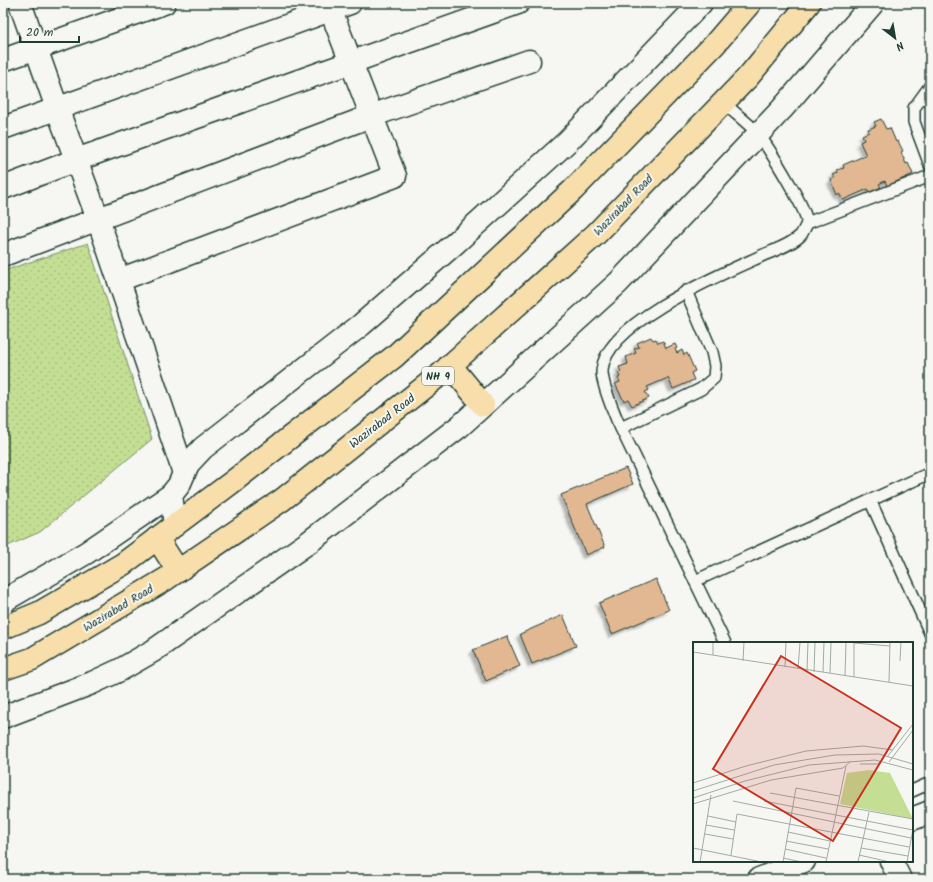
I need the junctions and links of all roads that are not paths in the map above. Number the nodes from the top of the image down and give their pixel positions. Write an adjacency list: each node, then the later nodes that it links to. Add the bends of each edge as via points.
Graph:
1 (20, 3): 9 (street)
2 (164, 3): 9 (street)
3 (518, 3): 12 (street)
4 (701, 3): 31 (street, via 557,151 361,325 203,448)
5 (750, 3): 35 (highway, via 714,45 574,190 395,356)
6 (809, 3): 14 (highway, Wazirabad Road / NH 9, via 748,77)
7 (873, 3): 18 (street)
8 (336, 5): 12 (street); 15 (street)
9 (36, 48): 10 (street); 15 (street)
10 (3, 60)
11 (529, 61): 16 (street)
12 (351, 63): 16 (street); 19 (street)
13 (930, 86): 20 (lane, via 914,108 914,122)
14 (723, 102): 18 (lane); 28 (highway, Wazirabad Road / NH 9, via 596,234)
15 (56, 108): 17 (street); 19 (street)
16 (371, 116): 23 (street); 26 (street, via 395,176)
17 (3, 128)
18 (758, 134): 24 (lane, via 792,188); 29 (street, via 618,283)
19 (76, 160): 22 (street); 23 (street)
20 (930, 164)
21 (930, 176): 24 (lane)
22 (3, 188)
23 (98, 218): 25 (street); 26 (street)
24 (807, 223): 27 (lane, via 801,236 786,245)
25 (3, 255)
26 (119, 280): 31 (street)
27 (686, 291): 30 (lane, via 640,320 626,332 607,356 602,370 604,382); 30 (lane, via 712,352 714,378 701,389)
28 (450, 366): 29 (highway); 37 (highway, Wazirabad Road / NH 9, via 282,500)
29 (483, 405): 44 (street, via 460,426 309,542 153,651 92,683)
30 (621, 428): 38 (lane)
31 (184, 473): 33 (street)
32 (930, 473): 34 (lane)
33 (171, 495): 35 (street); 39 (street, via 86,553 5,600)
34 (870, 500): 38 (lane); 41 (lane)
35 (175, 525): 36 (highway)
36 (157, 538): 37 (highway); 40 (highway, via 123,564 39,613)
37 (178, 571): 43 (highway, Wazirabad Road / NH 9, via 32,659)
38 (695, 580): 42 (lane)
39 (3, 604)
40 (3, 628)
41 (930, 633)
42 (725, 642)
43 (3, 669)
44 (3, 717)
45 (930, 783): 46 (lane)
46 (913, 790)
47 (930, 812): 48 (street)
48 (913, 819)
49 (891, 862): 52 (street)
50 (795, 869): 51 (street)
51 (759, 879)
52 (900, 879)

